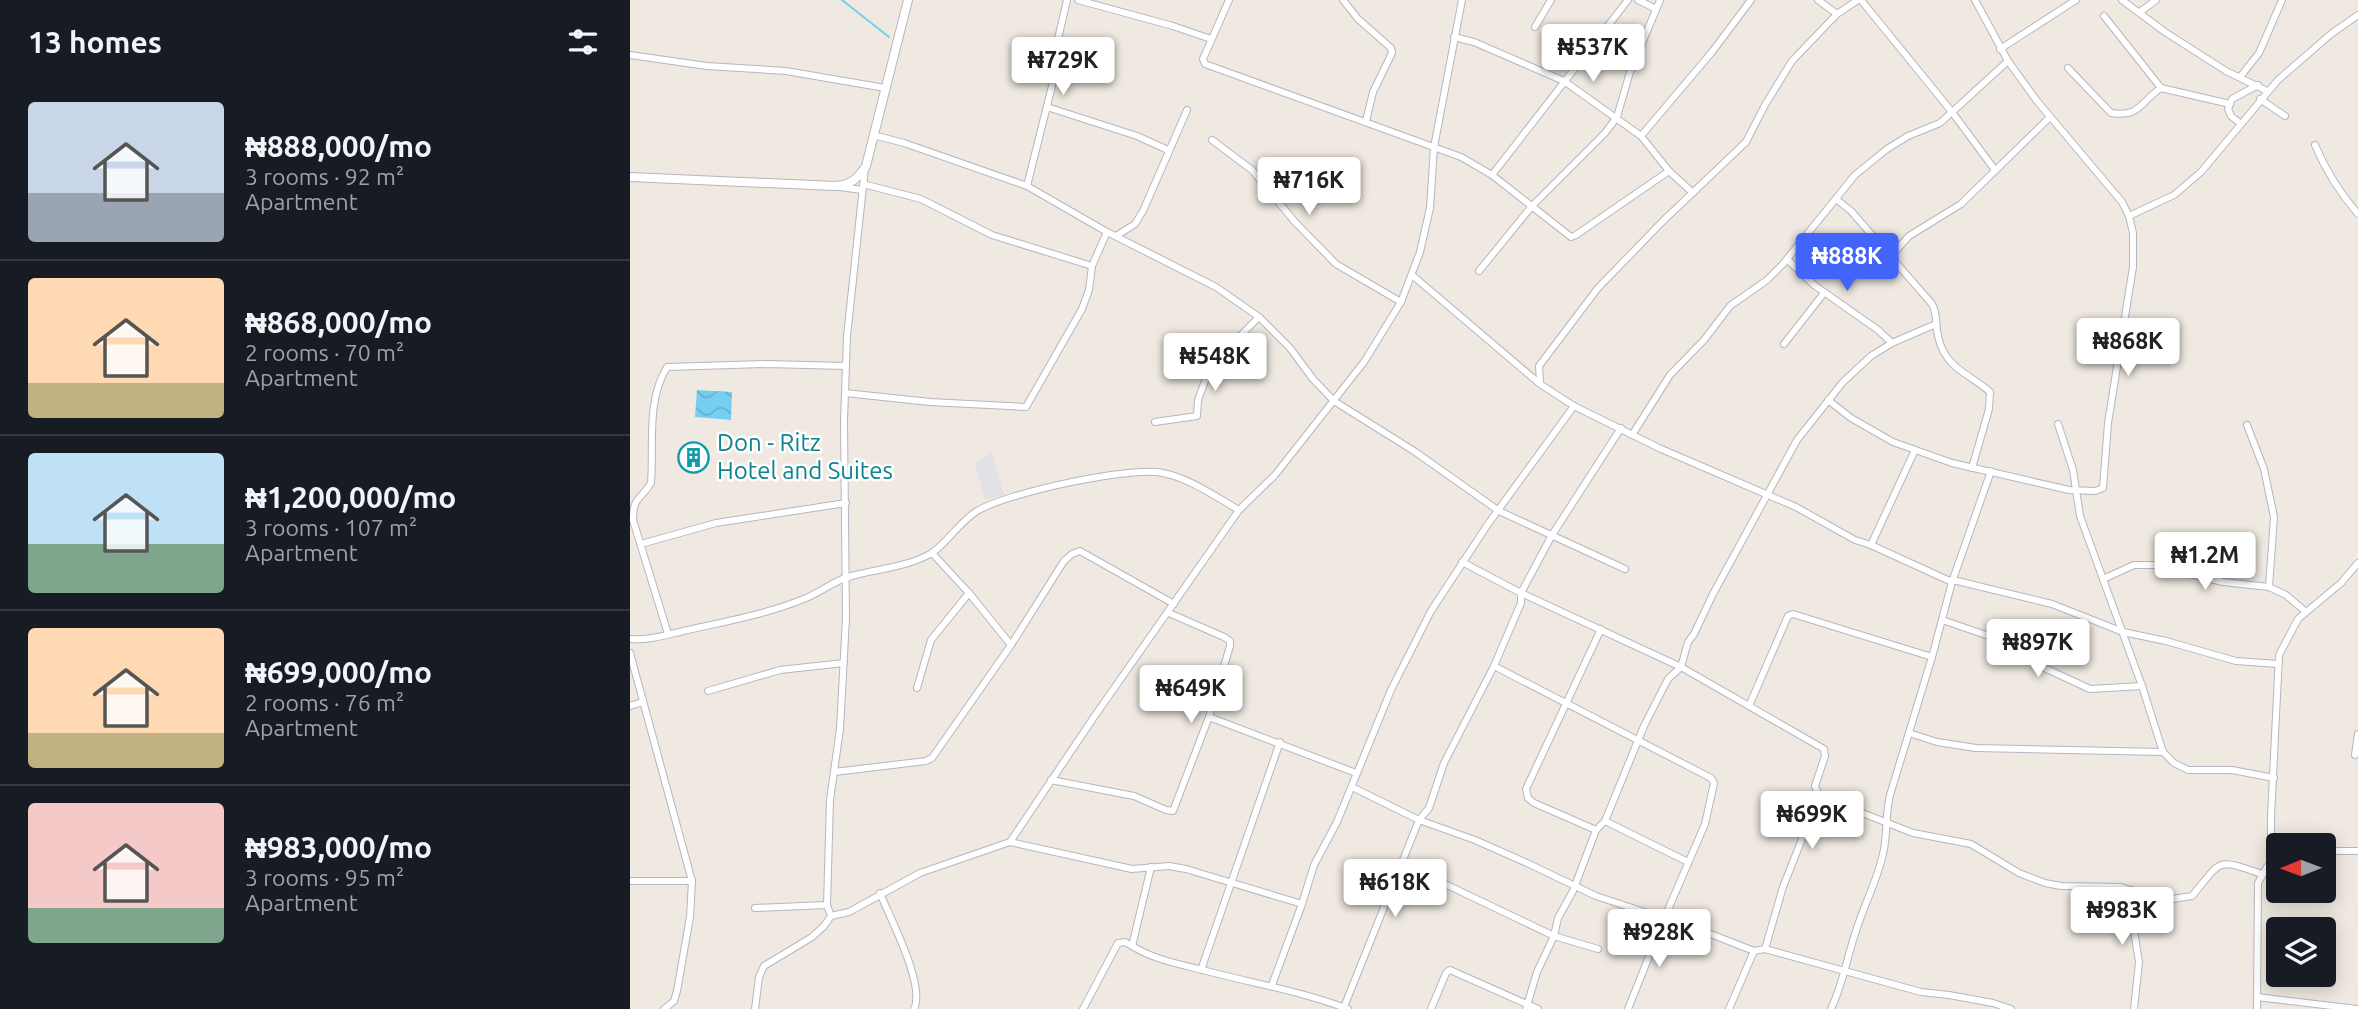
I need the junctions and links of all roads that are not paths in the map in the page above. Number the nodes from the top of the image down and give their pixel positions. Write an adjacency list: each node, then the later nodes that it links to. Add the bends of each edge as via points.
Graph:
1 (908, 0): 34 (street)
2 (1067, 0): 39 (street)
3 (1229, 0): 26 (street)
4 (1343, 0): 45 (street, via 1392,53 1373,92)
5 (1462, 0): 25 (street)
6 (1552, 0): 24 (street)
7 (1628, 0): 32 (street)
8 (1638, 0): 19 (street)
9 (1660, 0): 19 (street)
10 (1751, 0): 48 (street)
11 (1818, 0): 21 (street)
12 (1860, 0): 21 (street); 41 (street)
13 (1975, 0): 27 (street)
14 (2076, 0): 27 (street)
15 (2122, 0): 20 (street)
16 (2155, 0): 20 (street)
17 (2282, 0): 31 (street, via 2259,53)
18 (1083, 1): 26 (street)
19 (1656, 9): 43 (street)
20 (2140, 12): 31 (street)
21 (1837, 14): 61 (street, via 1792,61 1746,142)
22 (2358, 15): 36 (street)
23 (2105, 16): 35 (street)
24 (1535, 27)
25 (1454, 37): 32 (street); 51 (street)
26 (1211, 40): 45 (street, via 1203,59 1206,65)
27 (2000, 49): 29 (street)
28 (630, 55): 34 (street, via 786,71)
29 (2008, 61): 41 (street); 44 (street)
30 (2068, 68): 35 (street, via 2111,113 2130,114)
31 (2240, 77): 33 (street)
32 (1564, 82): 43 (street); 56 (street)
33 (2258, 85): 36 (street); 38 (street)
34 (884, 88): 47 (street)
35 (2161, 88): 38 (street)
36 (2267, 90): 37 (street)
37 (2260, 99): 42 (street); 46 (street)
38 (2230, 104): 46 (street, via 2231,116)
39 (1047, 107): 52 (street); 59 (street)
40 (1186, 110): 52 (street)
41 (1952, 112): 54 (street); 62 (street, via 1940,123 1887,149 1855,175)
42 (2285, 116)
43 (1617, 117): 48 (street); 63 (street)
44 (2050, 117): 54 (street); 65 (street)
45 (1366, 121): 51 (street)
46 (2241, 124): 65 (street, via 2201,172 2174,195)
47 (873, 135): 53 (street); 59 (street)
48 (1641, 136): 55 (street)
49 (1212, 140): 74 (street, via 1252,170 1336,264)
50 (2315, 145): 64 (street, via 2334,183)
51 (1434, 147): 56 (street); 72 (street, via 1430,208)
52 (1168, 150): 67 (street, via 1143,211)
53 (866, 166): 58 (street, via 855,180); 60 (street)
54 (1995, 170): 68 (street, via 1961,204 1909,236)
55 (1669, 171): 61 (street); 63 (street, via 1573,237)
56 (1492, 175): 63 (street)
57 (630, 177): 58 (street)
58 (835, 186): 60 (street)
59 (1027, 186): 66 (street)
60 (862, 187): 70 (street, via 921,199 992,235); 79 (street)
61 (1693, 193): 80 (street, via 1579,311 1539,366)
62 (1836, 199): 68 (street); 69 (street)
63 (1532, 206): 71 (street)
64 (2358, 214)
65 (2129, 216): 93 (street, via 2133,267 2108,423 2103,488)
66 (1107, 232): 67 (street); 70 (street)
67 (1116, 236): 75 (street, via 1216,287)
68 (1891, 256): 76 (street, via 1932,304)
69 (1787, 259): 73 (street); 89 (street, via 1730,306 1670,374)
70 (1092, 266): 81 (street, via 1082,309 1026,407)
71 (1479, 271)
72 (1412, 275): 74 (street); 80 (street)
73 (1824, 293): 77 (street); 78 (street)
74 (1401, 302): 83 (street)
75 (1259, 317): 83 (street); 85 (street, via 1212,365 1196,416)
76 (1936, 324): 77 (street); 91 (street, via 1949,360 1990,392)
77 (1892, 343): 82 (street, via 1871,356)
78 (1784, 344)
79 (846, 366): 81 (street); 99 (street, via 667,367 655,395 651,483 633,508)
80 (1541, 384): 84 (street)
81 (845, 393): 95 (street)
82 (1828, 400): 90 (street, via 1851,418); 94 (street, via 1797,440)
83 (1334, 401): 96 (street, via 1275,475); 97 (street)
84 (1574, 406): 88 (street); 97 (street)
85 (1155, 422)
86 (2057, 424): 93 (street)
87 (2247, 425): 108 (street, via 2264,469 2275,523)
88 (1621, 428): 89 (street); 98 (street)
89 (1632, 435): 94 (street)
90 (1915, 450): 91 (street); 100 (street)
91 (1972, 468): 92 (street)
92 (1991, 471): 93 (street); 107 (street)
93 (2078, 491): 106 (street, via 2080,516)
94 (1767, 493): 100 (street); 125 (street, via 1688,642)
95 (846, 503): 99 (street, via 716,523); 105 (street)
96 (1239, 510): 101 (street, via 1164,473 1133,471 1002,499 959,524); 111 (street)
97 (1499, 511): 98 (street); 102 (street)
98 (1552, 535): 104 (street); 110 (street)
99 (641, 544): 117 (street)
100 (1871, 545): 107 (street)
101 (932, 553): 105 (street); 109 (street)
102 (1462, 562): 110 (street); 141 (street, via 1391,690)
103 (2358, 563): 112 (street, via 2342,583)
104 (1625, 569)
105 (845, 577): 117 (street, via 821,592 777,608); 122 (street)
106 (2104, 579): 108 (street, via 2142,564); 116 (street)
107 (1952, 581): 114 (street); 116 (street, via 2052,604)
108 (2269, 587): 112 (street)
109 (969, 593): 119 (street); 127 (street, via 932,640)
110 (1521, 593): 115 (street); 124 (street)
111 (1174, 604): 113 (street); 119 (street, via 1080,551 1064,561)
112 (2306, 612): 123 (street, via 2298,619)
113 (1169, 613): 133 (street, via 1230,641); 143 (street)
114 (1942, 620): 121 (street); 126 (street, via 1989,636 2090,689)
115 (1601, 629): 125 (street); 130 (street)
116 (2123, 632): 123 (street, via 2236,661); 126 (street)
117 (668, 634): 118 (street)
118 (630, 639)
119 (1011, 645): 140 (street, via 932,758)
120 (630, 653): 129 (street)
121 (1932, 657): 132 (street, via 1793,614); 134 (street)
122 (844, 663): 128 (street, via 780,670); 140 (street)
123 (2278, 664): 142 (street)
124 (1494, 666): 130 (street); 146 (street, via 1448,753 1429,808)
125 (1681, 667): 132 (street); 136 (street, via 1668,679)
126 (2142, 686): 138 (street)
127 (918, 688)
128 (708, 691)
129 (643, 702): 131 (street); 160 (street)
130 (1566, 702): 136 (street); 149 (street, via 1526,793 1534,803)
131 (630, 706)
132 (1749, 706): 145 (street, via 1824,749 1815,786)
133 (1209, 717): 137 (street); 143 (street, via 1173,811 1134,796)
134 (1909, 733): 138 (street, via 1976,748); 148 (street, via 1888,803)
135 (2358, 734): 139 (street)
136 (1638, 738): 147 (street); 154 (street, via 1714,782 1705,824)
137 (1280, 742): 141 (street); 161 (street)
138 (2163, 752): 142 (street, via 2188,770 2231,770)
139 (2355, 755)
140 (834, 772): 166 (street)
141 (1356, 773): 144 (street)
142 (2274, 778): 150 (street)
143 (1051, 780): 151 (street)
144 (1352, 787): 146 (street); 165 (street, via 1314,865)
145 (1819, 796): 148 (street); 173 (street, via 1783,887)
146 (1419, 820): 155 (street); 162 (street)
147 (1605, 821): 149 (street); 154 (street)
148 (1887, 823): 164 (street, via 1971,844 2045,883 2121,887); 176 (street, via 1878,874)
149 (1596, 830): 162 (street)
150 (2272, 833)
151 (1010, 842): 156 (street, via 1132,869); 163 (street, via 948,862)
152 (2336, 851): 153 (street)
153 (2358, 851)
154 (1688, 862): 169 (street)
155 (1403, 864): 170 (street); 180 (street)
156 (1151, 867): 161 (street, via 1186,869); 171 (street)
157 (2266, 870): 158 (street)
158 (2262, 874): 164 (street, via 2227,862 2218,865 2192,896); 178 (street, via 2257,892)
159 (630, 881): 160 (street)
160 (692, 881): 181 (street, via 677,991)
161 (1230, 883): 165 (street); 175 (street)
162 (1574, 886): 169 (street); 170 (street)
163 (880, 893): 168 (street, via 849,912); 183 (street, via 915,977)
164 (2153, 902): 191 (street, via 2134,931 2139,962)
165 (1302, 904): 177 (street)
166 (827, 905): 167 (street); 168 (street)
167 (755, 908)
168 (831, 916): 182 (street, via 812,937 764,967)
169 (1664, 919): 174 (street); 187 (street)
170 (1554, 936): 172 (street); 179 (street)
171 (1132, 946): 175 (street); 184 (street, via 1118,943)
172 (1598, 949)
173 (1765, 949): 174 (street); 176 (street)
174 (1754, 951): 188 (street)
175 (1201, 970): 177 (street)
176 (1843, 970): 189 (street); 190 (street, via 1921,992)
177 (1272, 985): 180 (street)
178 (2257, 997): 192 (street); 193 (street)
179 (1526, 1007): 185 (street, via 1450,970); 186 (street)
180 (1346, 1008)
181 (664, 1009)
182 (755, 1009)
183 (915, 1009)
184 (1083, 1009)
185 (1431, 1009)
186 (1538, 1009)
187 (1628, 1009)
188 (1729, 1009)
189 (1831, 1009)
190 (2011, 1009)
191 (2134, 1009)
192 (2257, 1009)
193 (2357, 1009)

